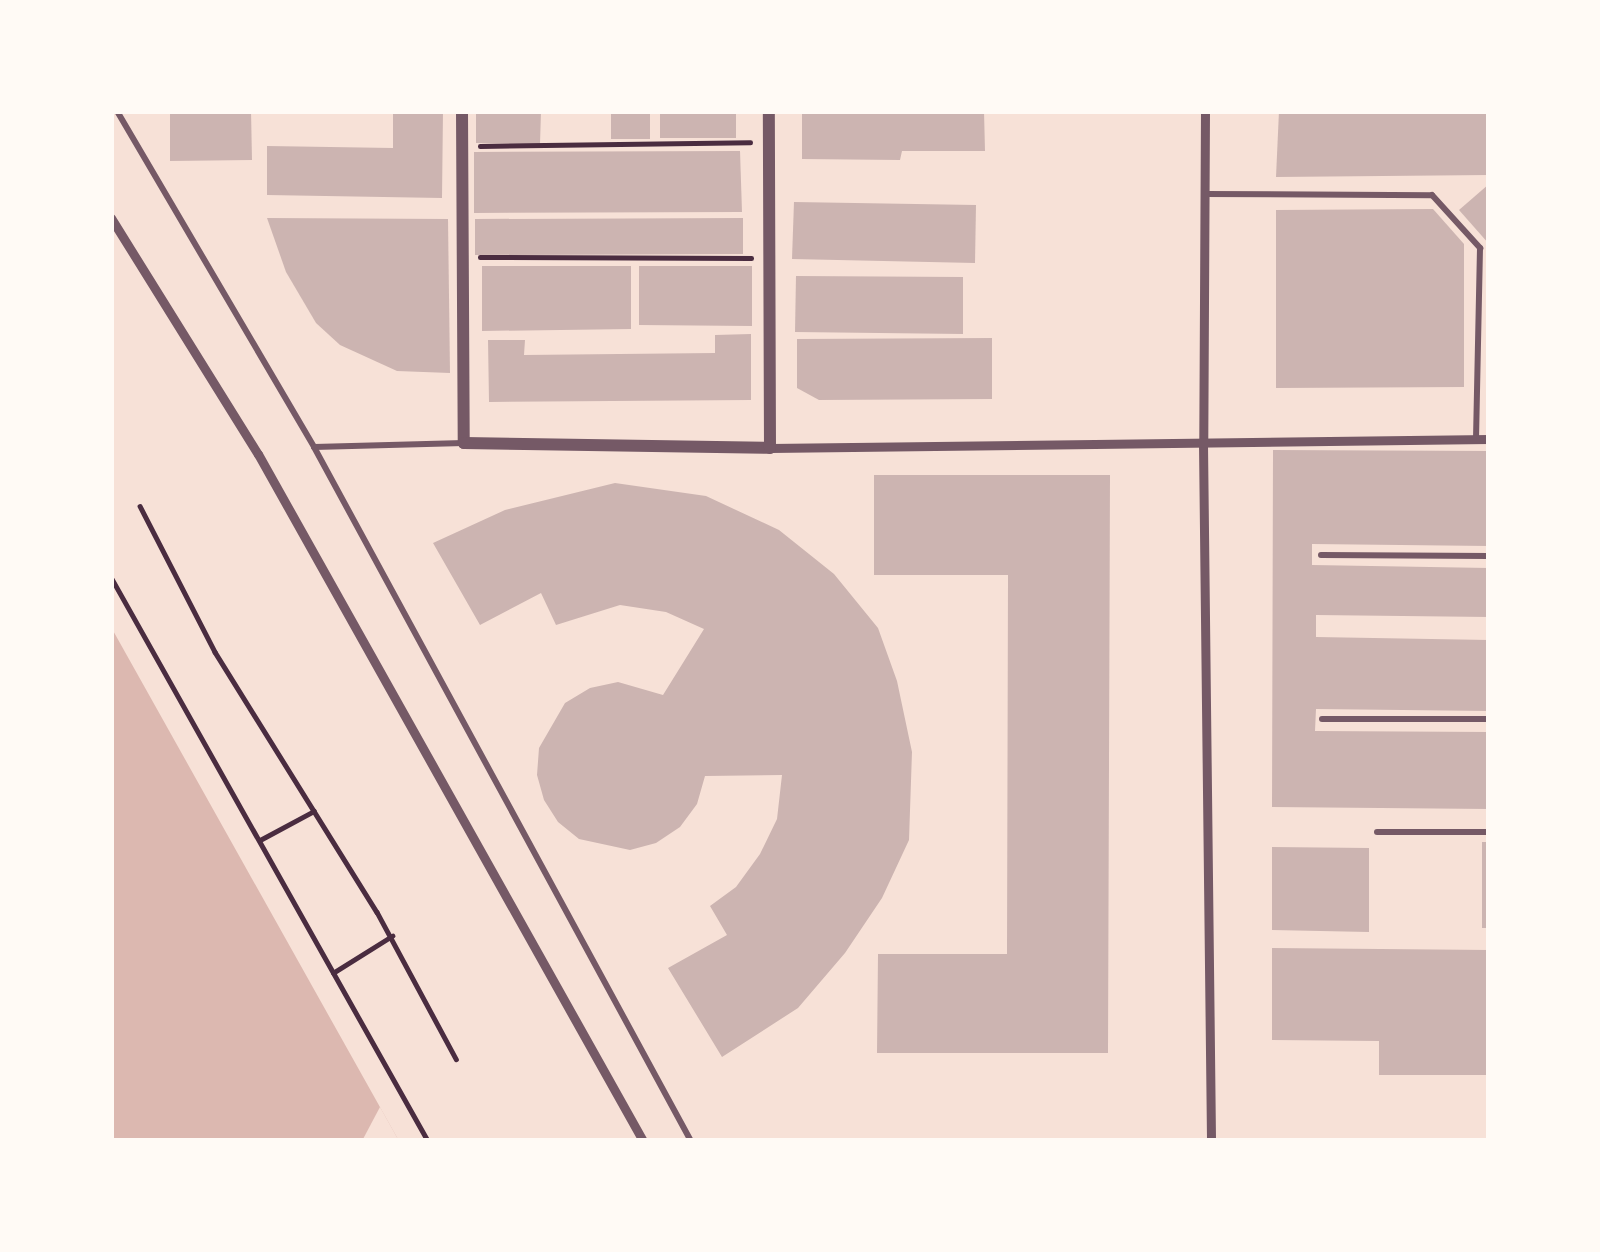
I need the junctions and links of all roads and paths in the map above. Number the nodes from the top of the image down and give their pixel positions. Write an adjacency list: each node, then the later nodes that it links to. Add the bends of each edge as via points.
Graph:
1 (117, 111): 15 (lane)
2 (462, 111): 6 (street)
3 (769, 111): 5 (street)
4 (1205, 111): 7 (street)
5 (769, 142): 6 (path); 10 (street)
6 (462, 147): 9 (street)
7 (1204, 194): 11 (lane, via 1432,195 1480,248); 14 (street)
8 (111, 218): 31 (street, via 258,454)
9 (463, 257): 10 (path); 13 (street)
10 (770, 258): 16 (street)
11 (1476, 439): 12 (street); 14 (street)
12 (1489, 439)
13 (464, 443): 15 (lane); 16 (street)
14 (1203, 444): 16 (street); 33 (street)
15 (314, 447): 32 (lane)
16 (770, 448)
17 (140, 506): 23 (path, via 215,652)
18 (1321, 555): 19 (lane)
19 (1489, 556)
20 (111, 577): 26 (path)
21 (1322, 719): 22 (lane)
22 (1489, 719)
23 (314, 812): 26 (path); 27 (path)
24 (1377, 832): 25 (lane)
25 (1489, 832)
26 (259, 841): 28 (path)
27 (392, 936): 28 (path); 29 (path)
28 (333, 973): 30 (path)
29 (455, 1059)
30 (428, 1141)
31 (643, 1141)
32 (691, 1141)
33 (1211, 1141)

